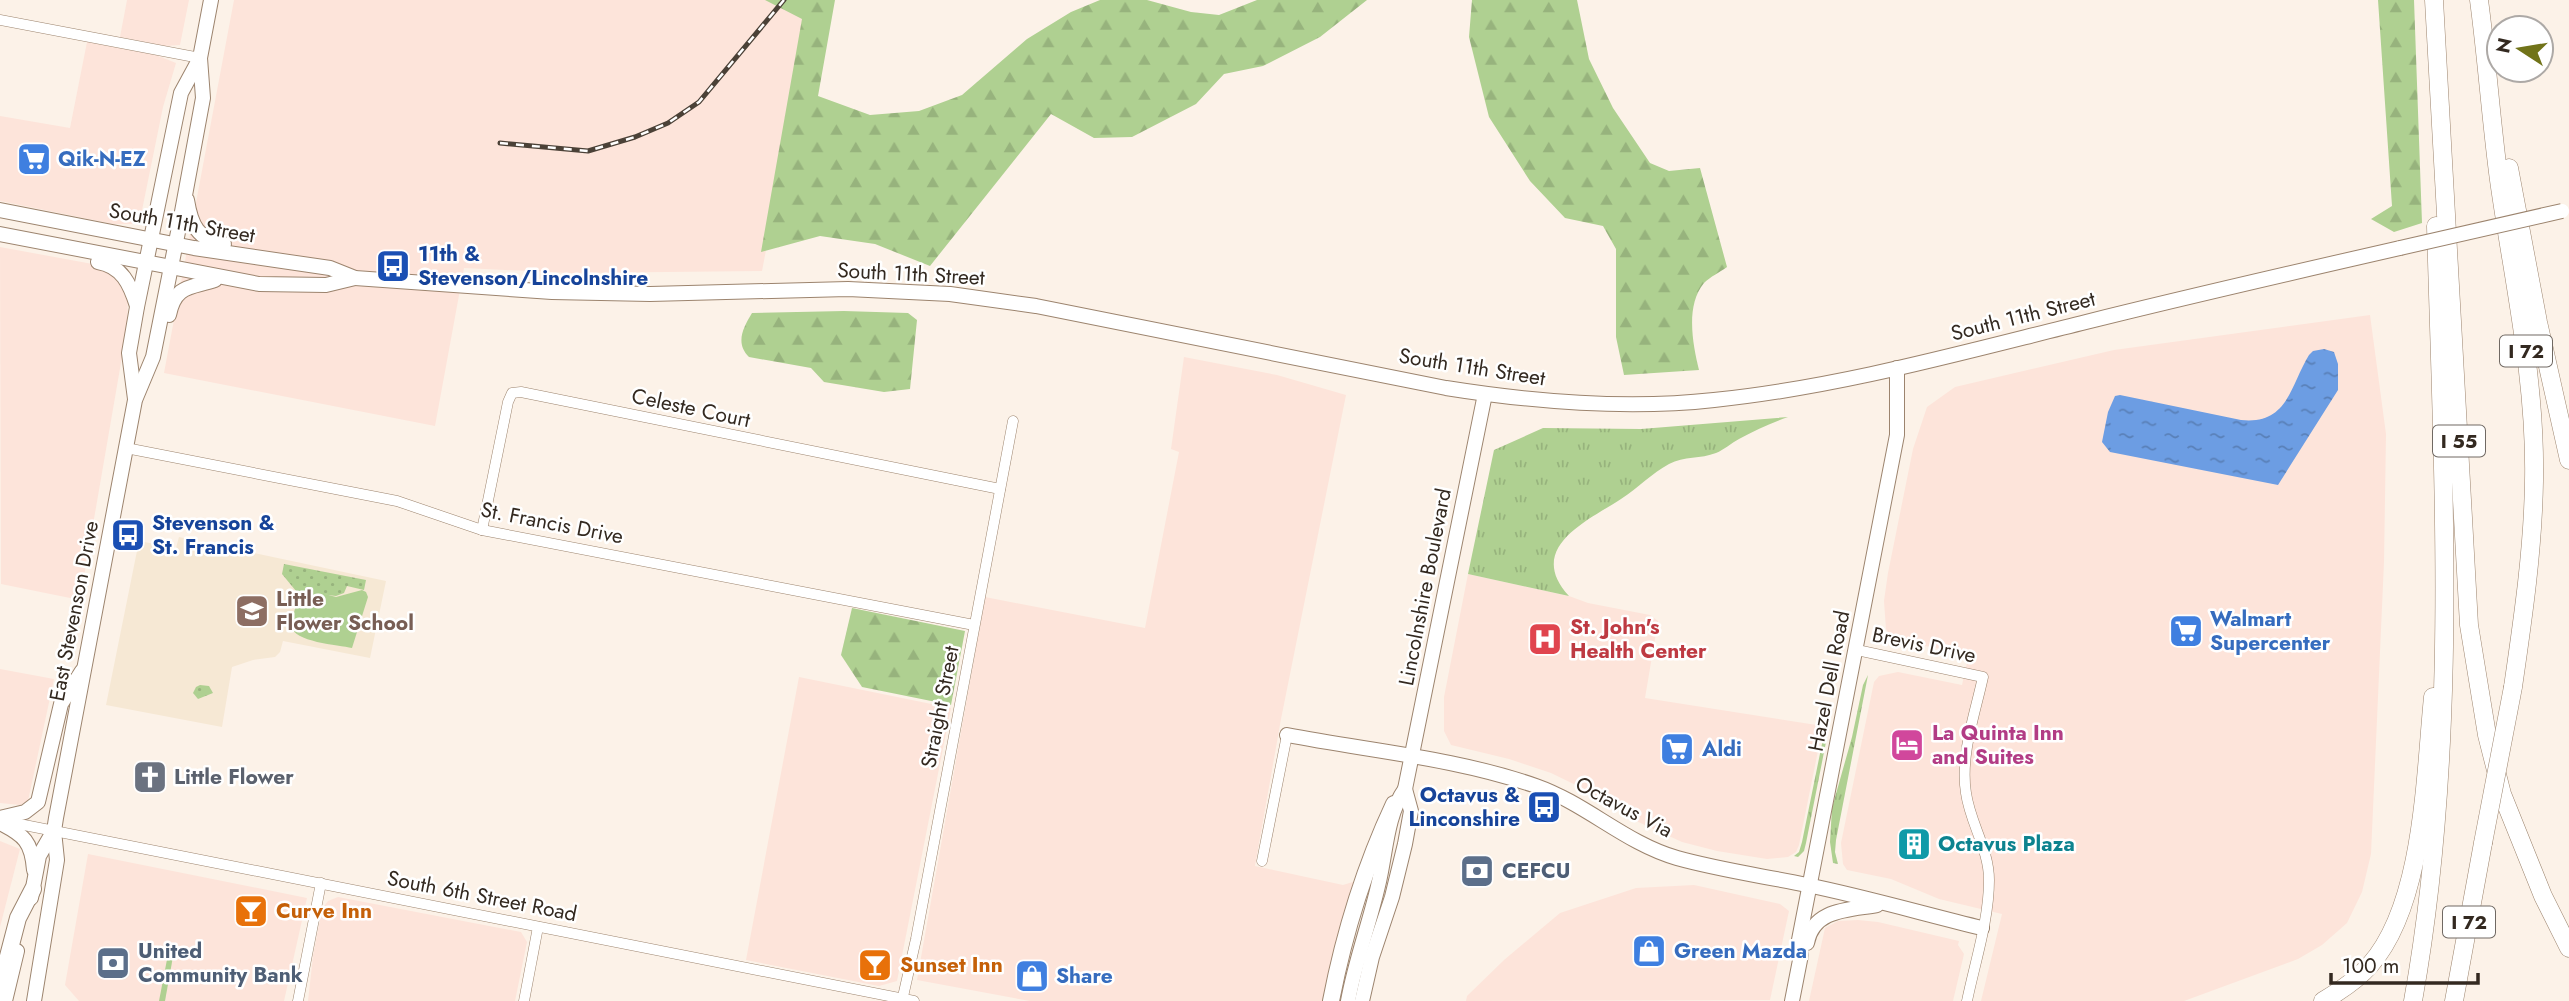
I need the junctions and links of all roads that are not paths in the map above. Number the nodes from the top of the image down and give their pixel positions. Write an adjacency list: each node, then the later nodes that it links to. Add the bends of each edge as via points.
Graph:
1 (211, 0): 5 (street, East Stevenson Drive)
2 (2434, 0): 6 (highway, I 55)
3 (2480, 8): 26 (highway, via 2538,322); 63 (highway, I 72, bridge, via 2530,377 2534,480 2529,576 2513,687)
4 (0, 20): 5 (street)
5 (200, 58): 7 (street, East Stevenson Drive, via 202,98); 11 (street, East Stevenson Drive, via 181,93)
6 (2441, 146): 29 (highway, I 72, via 2435,205); 46 (highway, I 55, via 2465,582 2479,691 2505,802)
7 (185, 192): 13 (street, East Stevenson Drive); 16 (street, via 192,224 206,240 315,258)
8 (0, 210): 11 (street, South 11th Street)
9 (2566, 210): 20 (street, South 11th Street, bridge)
10 (0, 234): 14 (street, South 11th Street)
11 (151, 240): 13 (street, South 11th Street); 14 (street, East Stevenson Drive)
12 (0, 243): 19 (street, via 112,265 124,276)
13 (175, 244): 15 (street, East Stevenson Drive); 16 (street, South 11th Street)
14 (146, 263): 15 (street, South 11th Street); 19 (street, East Stevenson Drive)
15 (170, 267): 17 (street, South 11th Street); 21 (street, East Stevenson Drive, via 153,357)
16 (325, 268): 18 (street, South 11th Street)
17 (219, 277): 18 (street, South 11th Street, via 301,287); 21 (street, via 190,286 175,298 159,369)
18 (355, 278): 22 (street, South 11th Street, via 552,292 848,289 950,294 1036,306)
19 (138, 307): 23 (street, East Stevenson Drive, via 129,353)
20 (1897, 368): 22 (street, South 11th Street, via 1703,401 1586,404); 31 (street, Hazel Dell Road, via 1897,435)
21 (142, 384): 23 (street, East Stevenson Drive)
22 (1485, 394): 34 (street, Lincolnshire Boulevard)
23 (135, 400): 25 (street, East Stevenson Drive)
24 (1013, 421): 27 (street, Straight Street)
25 (126, 448): 28 (street, St. Francis Drive, via 397,501); 32 (street, East Stevenson Drive)
26 (2569, 460)
27 (1000, 489): 28 (street, Celeste Court, via 521,392 512,393 508,402); 30 (street, Straight Street)
28 (482, 530): 30 (street, St. Francis Drive)
29 (2444, 565): 61 (highway, via 2424,788 2408,888 2395,926 2376,958); 62 (highway, I 72, via 2442,756)
30 (974, 625): 50 (street, Straight Street)
31 (1857, 650): 42 (street, Hazel Dell Road); 45 (street, Brevis Drive, via 1983,677 1965,780 1989,874)
32 (85, 667): 37 (street, via 61,704 38,802); 38 (street, East Stevenson Drive)
33 (1287, 735): 34 (street, Octavus Via); 39 (street)
34 (1412, 756): 35 (street, Lincolnshire Boulevard); 42 (street, Octavus Via, via 1538,787 1635,842 1677,858)
35 (1405, 789): 36 (street, Lincolnshire Boulevard); 58 (street, Lincolnshire Boulevard, via 1411,810 1405,844)
36 (1394, 804): 56 (main road, via 1365,877); 57 (street, Lincolnshire Boulevard, via 1378,888)
37 (0, 820): 38 (street, South 6th Street Road); 41 (street, via 27,842 34,862)
38 (54, 831): 40 (street, South 6th Street Road); 41 (street, East Stevenson Drive, via 39,856); 52 (street, East Stevenson Drive, via 57,860)
39 (1262, 861)
40 (321, 883): 44 (street, South 6th Street Road); 53 (street)
41 (34, 884): 48 (main road, via 18,918); 51 (street, East Stevenson Drive)
42 (1809, 885): 43 (street, Octavus Via); 47 (street, Hazel Dell Road, via 1798,945)
43 (1882, 904): 45 (street, Octavus Via); 47 (street, via 1823,916 1812,927)
44 (538, 927): 49 (street, South 6th Street Road); 54 (street)
45 (1982, 928): 60 (street)
46 (2569, 947)
47 (1801, 955): 59 (street, Hazel Dell Road)
48 (0, 987)
49 (868, 992): 50 (street, South 6th Street Road); 55 (street)
50 (906, 1000)
51 (5, 1001)
52 (34, 1001)
53 (298, 1001)
54 (524, 1001)
55 (877, 1001)
56 (1331, 1001)
57 (1348, 1001)
58 (1362, 1001)
59 (1792, 1001)
60 (1967, 1001)
61 (2323, 1001)
62 (2413, 1001)
63 (2454, 1001)

